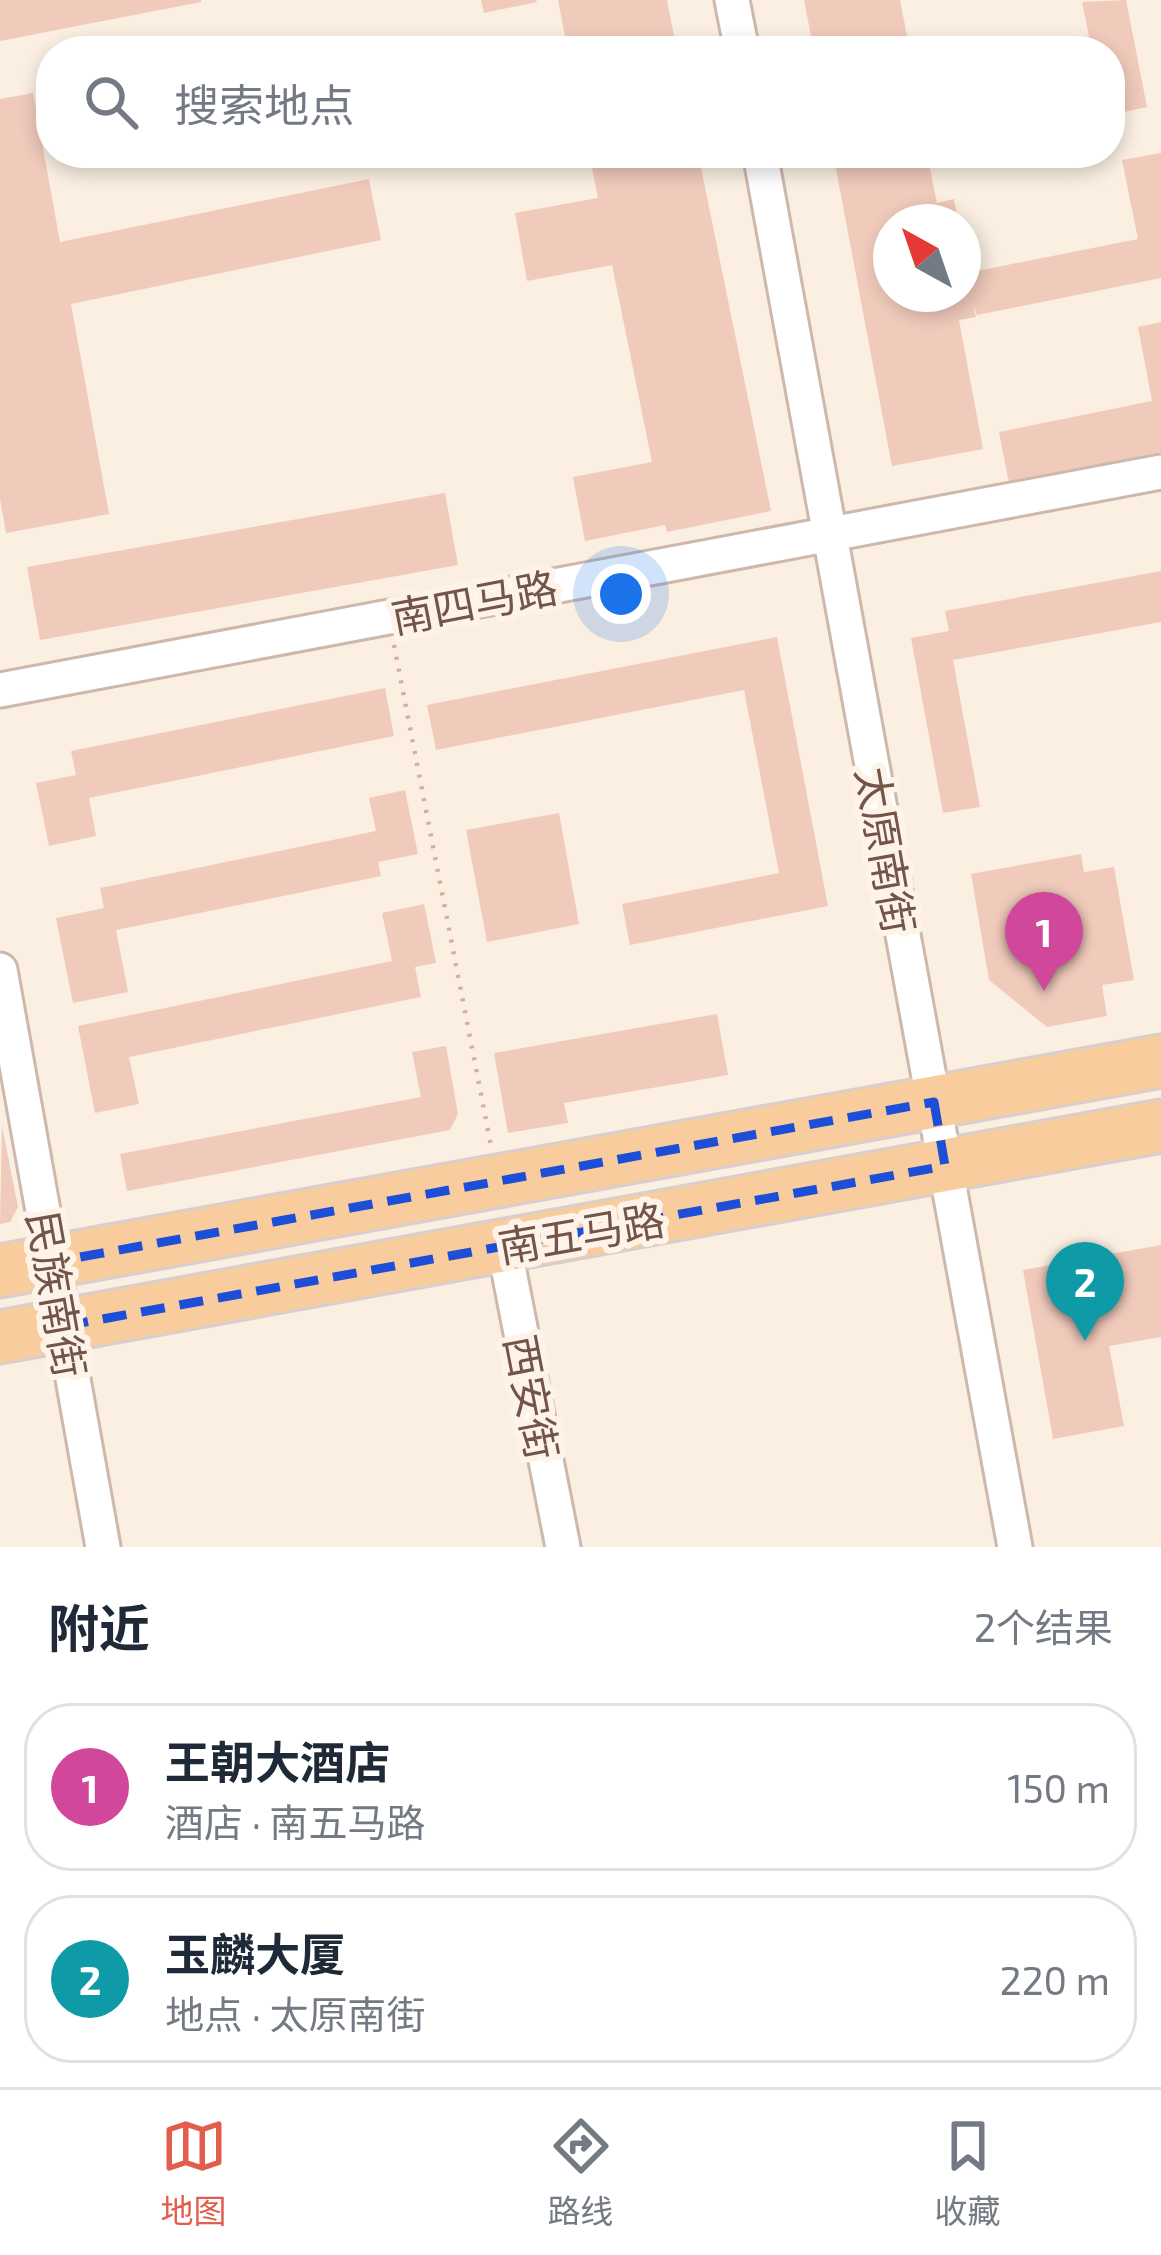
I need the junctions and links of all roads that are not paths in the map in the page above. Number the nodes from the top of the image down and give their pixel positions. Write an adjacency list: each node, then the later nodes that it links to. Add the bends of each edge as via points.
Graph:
1 (732, 0): 2 (street)
2 (739, 36)
3 (763, 168): 5 (street, 太原南街)
4 (1161, 472): 5 (street, 南四马路)
5 (830, 534): 6 (street, 南四马路); 9 (street, 太原南街)
6 (0, 690)
7 (0, 970): 13 (street, 民族南街)
8 (1161, 1061): 9 (main road, 南五马路)
9 (934, 1102): 11 (street, 太原南街); 13 (main road, 南五马路)
10 (1161, 1126): 11 (main road, 南五马路)
11 (945, 1166): 12 (main road, 南五马路); 19 (street, 太原南街)
12 (504, 1246): 15 (main road, 南五马路); 18 (street, 西安街)
13 (52, 1262): 14 (main road, 南五马路); 15 (street, 民族南街)
14 (0, 1271)
15 (64, 1326): 16 (main road, 南五马路); 17 (street, 民族南街)
16 (0, 1337)
17 (103, 1547)
18 (563, 1547)
19 (1015, 1547)

